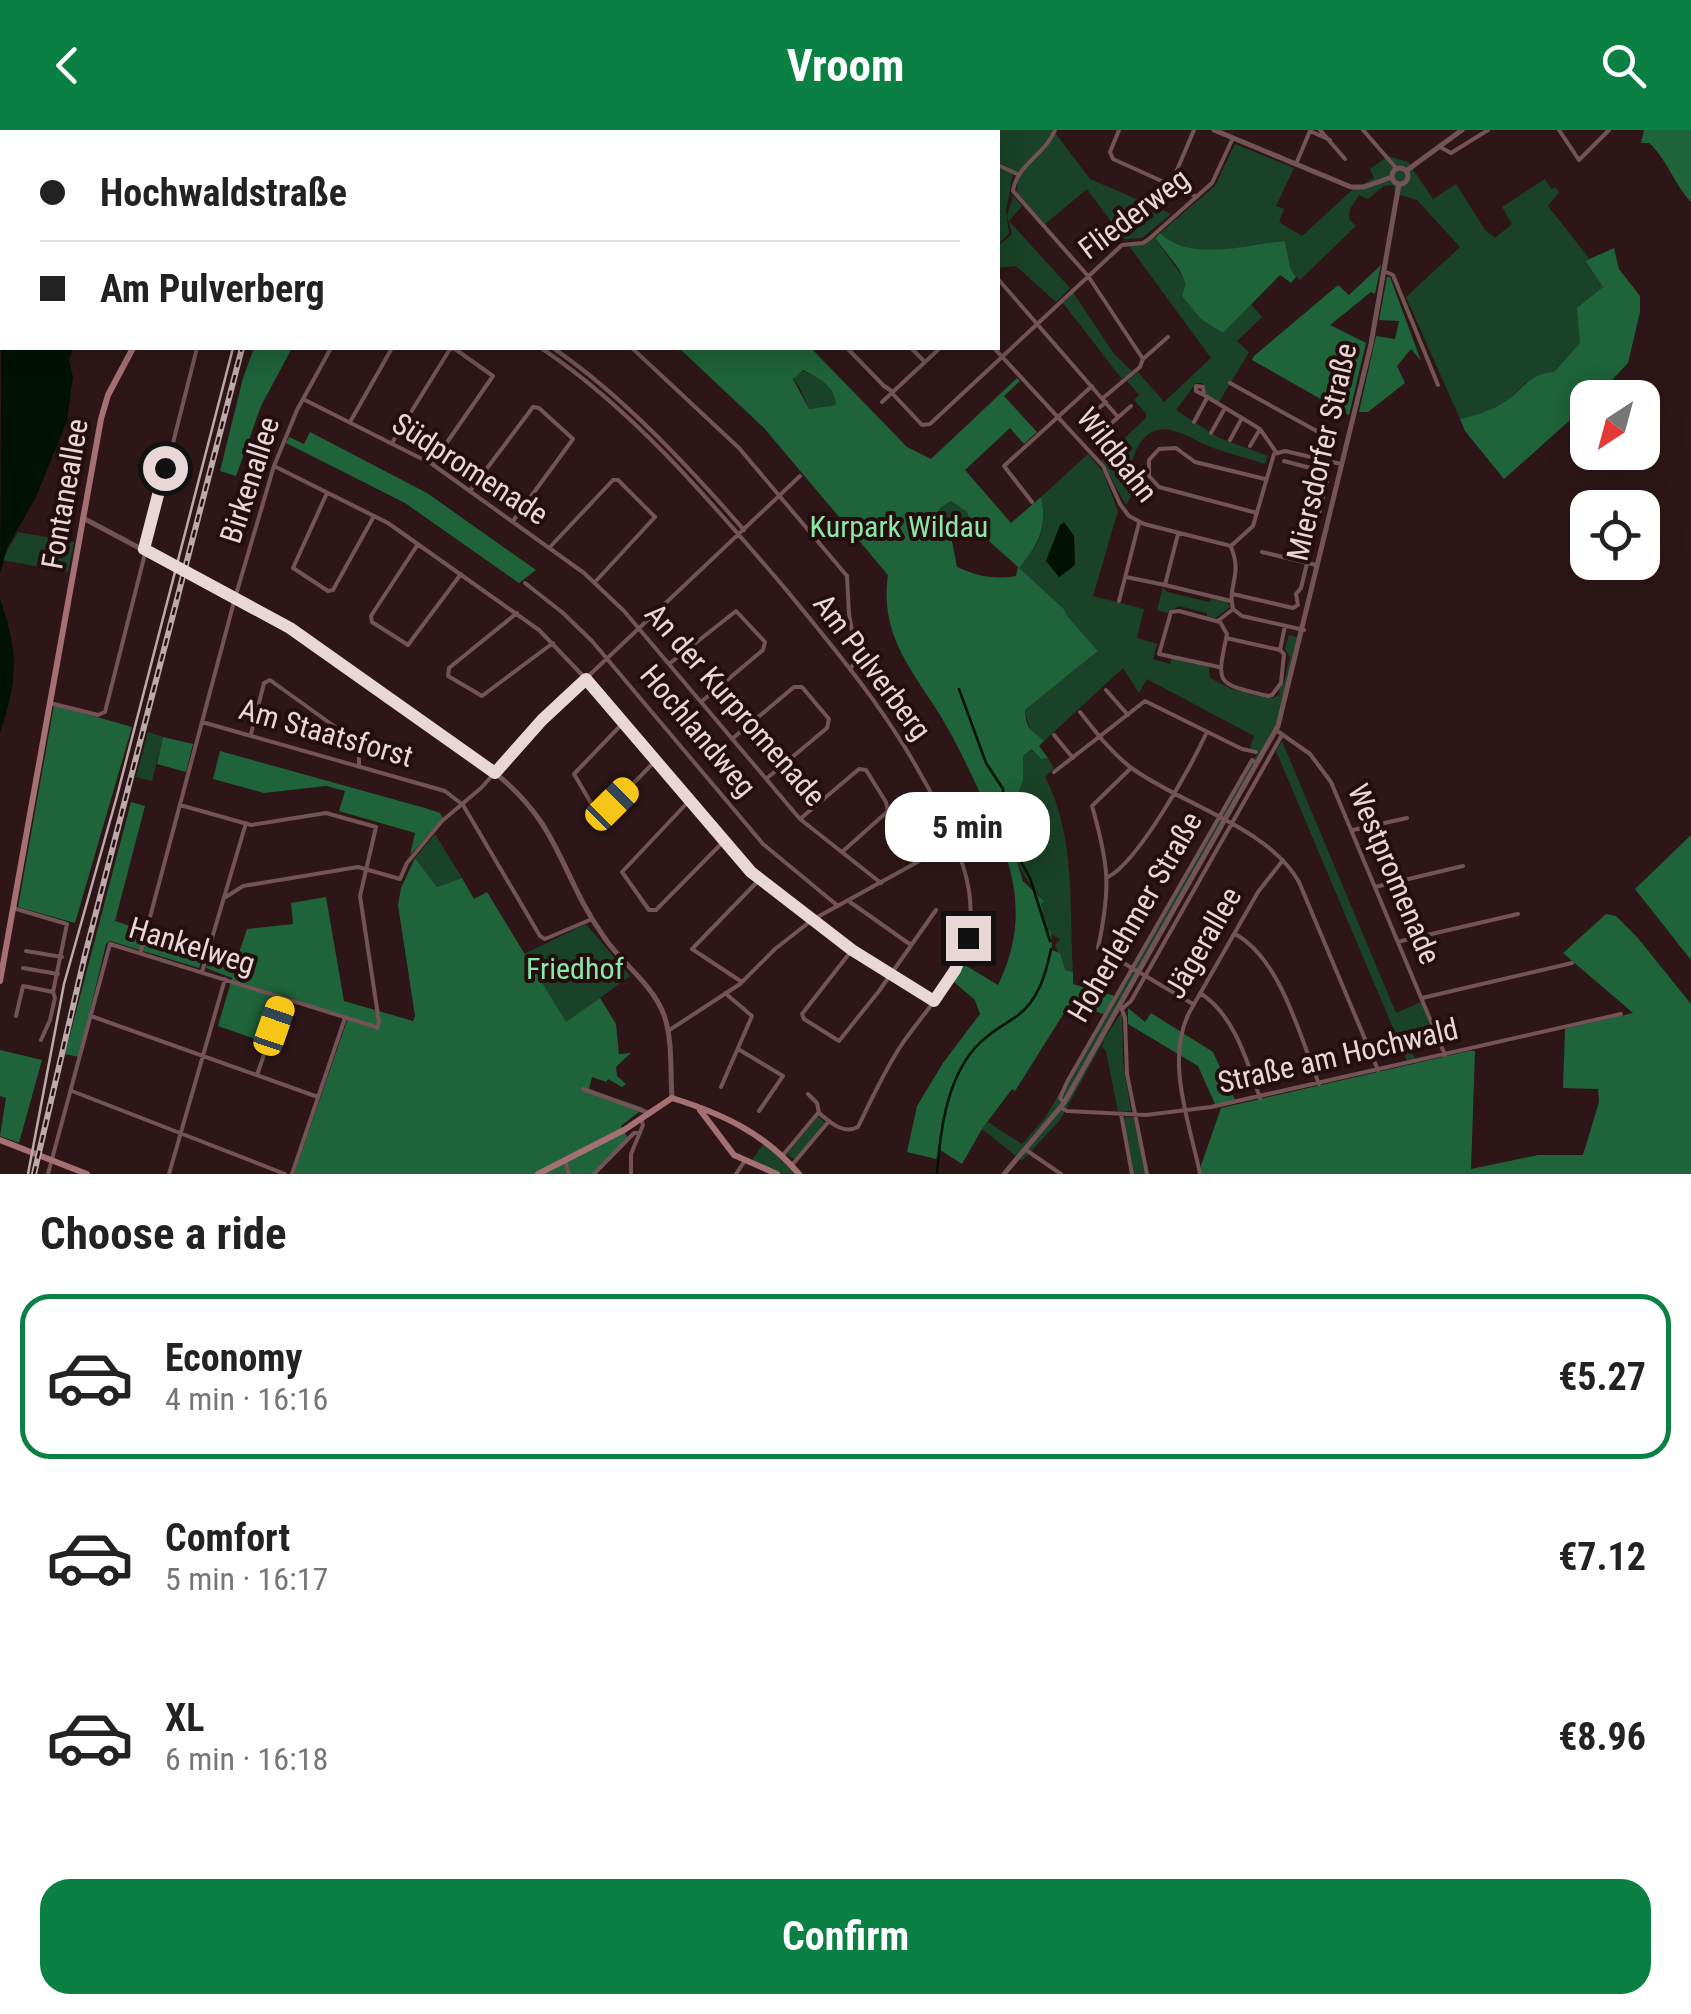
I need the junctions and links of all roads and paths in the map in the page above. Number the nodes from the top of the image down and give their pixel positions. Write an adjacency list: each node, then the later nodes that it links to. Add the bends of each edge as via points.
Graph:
1 (1055, 130): 20 (street)
2 (1119, 130): 22 (street, via 1113,158)
3 (1194, 130): 22 (street)
4 (1214, 130): 12 (street)
5 (1310, 130): 13 (street); 16 (street)
6 (1320, 130): 13 (street)
7 (1362, 130): 18 (street)
8 (1462, 130): 14 (street)
9 (1488, 130): 14 (street, via 1451,153)
10 (1559, 130): 11 (street, via 1580,160)
11 (1609, 130)
12 (1233, 138): 16 (street); 24 (street, Fliederweg, via 1216,178)
13 (1330, 140): 15 (street)
14 (1440, 146): 19 (street)
15 (1345, 159)
16 (1296, 164): 21 (street, via 1356,188)
17 (1000, 166): 20 (street)
18 (1397, 168): 19 (street); 21 (street)
19 (1406, 171): 23 (street, via 1407,180)
20 (1017, 174): 26 (street, via 1014,195)
21 (1392, 176): 23 (street)
22 (1171, 184): 24 (street)
23 (1399, 184): 25 (street, Miersdorfer Straße)
24 (1197, 197): 26 (street, Fliederweg, via 1149,239 1122,245)
25 (1384, 271): 48 (street, via 1393,275); 72 (street, Miersdorfer Straße)
26 (1088, 276): 28 (street, Fliederweg); 44 (street)
27 (1000, 281): 28 (street)
28 (1038, 323): 43 (street, Fliederweg); 47 (street)
29 (1168, 336): 44 (street)
30 (133, 350): 83 (main road, Fontaneallee, via 106,399)
31 (196, 350): 91 (street)
32 (330, 350): 50 (street, Birkenallee)
33 (391, 350): 59 (street)
34 (449, 350): 65 (street)
35 (456, 350): 70 (street, via 492,379)
36 (544, 350): 71 (street)
37 (555, 350): 71 (street)
38 (634, 350): 79 (street, via 717,426)
39 (849, 350): 49 (street)
40 (914, 350): 45 (street)
41 (938, 350): 45 (street)
42 (996, 350): 43 (street, Wildbahn)
43 (1002, 356): 49 (street, Fliederweg, via 926,426); 56 (street, Wildbahn)
44 (1143, 359): 51 (street)
45 (925, 362): 49 (street)
46 (1230, 382): 68 (street, via 1322,434)
47 (1092, 386): 51 (street); 56 (street)
48 (1438, 386)
49 (893, 392): 52 (street)
50 (303, 398): 59 (street, Südpromenade); 73 (street, Birkenallee)
51 (1104, 400): 55 (street); 57 (street)
52 (882, 402)
53 (1131, 406): 57 (street)
54 (1225, 408): 58 (street); 60 (street, via 1206,397); 63 (street)
55 (1092, 414)
56 (1058, 417): 80 (street, via 1004,466); 85 (street, Wildbahn, via 1104,466 1122,508)
57 (1118, 417): 61 (street)
58 (1242, 418): 62 (street); 64 (street)
59 (350, 422): 65 (street, Südpromenade)
60 (1194, 422)
61 (1106, 428)
62 (1260, 429): 66 (street); 67 (street)
63 (1210, 433)
64 (1230, 440)
65 (392, 443): 70 (street, Südpromenade)
66 (1250, 446)
67 (1276, 452): 68 (street); 76 (street)
68 (1318, 458): 72 (street); 74 (street)
69 (1284, 461): 74 (street)
70 (432, 464): 77 (street, Südpromenade)
71 (679, 464): 87 (street, Am Pulverberg)
72 (1342, 464): 95 (street, Miersdorfer Straße)
73 (274, 466): 78 (street); 102 (street, Birkenallee)
74 (1314, 468): 94 (street, via 1329,474)
75 (800, 476): 79 (street)
76 (1264, 480): 81 (street); 81 (street, via 1195,462 1176,448 1160,449 1148,460 1148,476 1159,488)
77 (470, 491): 84 (street, Südpromenade); 84 (street, via 539,408 573,440)
78 (328, 492): 82 (street); 82 (street, via 292,568 328,591)
79 (780, 497): 87 (street); 117 (street, via 847,576 856,658)
80 (1032, 502)
81 (1257, 512): 89 (street, via 1252,529)
82 (374, 516): 88 (street)
83 (83, 518): 91 (street); 120 (main road, Fontaneallee)
84 (513, 521): 90 (street, Südpromenade)
85 (1140, 522): 86 (street, Wildbahn); 97 (street)
86 (1178, 532): 89 (street, Wildbahn); 100 (street)
87 (742, 533): 109 (street); 117 (street, Am Pulverberg)
88 (418, 544): 96 (street); 96 (street, via 370,620 389,634 408,645)
89 (1231, 546): 101 (street, via 1238,567)
90 (550, 548): 93 (street, Südpromenade); 98 (street, via 618,480 656,517)
91 (144, 549): 102 (street); 120 (street, via 105,712)
92 (1262, 552): 94 (street)
93 (558, 553): 98 (street, An der Kurpromenade)
94 (1307, 564): 95 (street); 101 (street, via 1293,608)
95 (1319, 566): 110 (street, Miersdorfer Straße)
96 (461, 574): 106 (street)
97 (1126, 577): 100 (street); 103 (street)
98 (595, 582): 109 (street, An der Kurpromenade)
99 (525, 584): 114 (street, Hochlandweg)
100 (1165, 585): 104 (street)
101 (1232, 594): 104 (street)
102 (235, 598): 124 (street, Birkenallee); 138 (street, via 290,628)
103 (1119, 601)
104 (1231, 602): 105 (street)
105 (1233, 609): 107 (street); 108 (street)
106 (517, 613): 112 (street); 112 (street, via 448,676 482,696)
107 (1218, 621): 111 (street); 116 (street, via 1172,612 1159,654)
108 (1285, 626): 110 (street); 113 (street)
109 (639, 628): 114 (street); 115 (street, An der Kurpromenade)
110 (1304, 630): 126 (street, Miersdorfer Straße)
111 (1226, 638): 113 (street); 116 (street)
112 (553, 643): 118 (street)
113 (1280, 650): 116 (street, via 1281,683 1272,695 1232,687)
114 (607, 658): 118 (street); 161 (street, Hochlandweg, via 763,844)
115 (670, 664): 121 (street, An der Kurpromenade); 121 (street, via 736,611 765,642)
116 (1219, 667)
117 (851, 668): 150 (street, Am Pulverberg, via 915,760)
118 (586, 679): 125 (street); 138 (street)
119 (1106, 690): 123 (street)
120 (50, 702): 162 (main road, Fontaneallee)
121 (701, 702): 131 (street, An der Kurpromenade)
122 (1080, 712): 130 (street)
123 (1128, 715): 127 (street, via 1145,700); 130 (street)
124 (202, 722): 128 (street, Am Staatsforst); 143 (street, Birkenallee)
125 (623, 722): 134 (street); 134 (street, via 574,774 598,815)
126 (1279, 731): 146 (street, Hoherlehmer Straße); 146 (street, Hoherlehmer Straße); 148 (street, Westpromenade, via 1322,767)
127 (1206, 732): 132 (street); 140 (street)
128 (250, 735): 135 (street, Am Staatsforst); 135 (street, via 270,680 352,738)
129 (1054, 735): 133 (street)
130 (1100, 737): 133 (street); 136 (street)
131 (732, 739): 139 (street, An der Kurpromenade); 139 (street, via 794,687 816,703 829,719 827,728)
132 (1256, 752)
133 (1073, 758): 137 (street)
134 (655, 761): 141 (street)
135 (360, 766): 142 (street, Am Staatsforst, via 442,790)
136 (1131, 768): 140 (street); 155 (street, via 1092,806)
137 (1054, 772)
138 (495, 773): 142 (street); 165 (street, via 545,825)
139 (766, 779): 145 (street, An der Kurpromenade)
140 (1173, 793): 146 (street); 155 (street)
141 (689, 802): 149 (street); 149 (street, via 622,872 649,910)
142 (462, 805): 154 (street, via 434,830 400,879); 165 (street, via 540,936)
143 (180, 806): 147 (street); 172 (street, Birkenallee)
144 (1407, 818): 148 (street)
145 (800, 819): 151 (street, An der Kurpromenade); 151 (street, via 858,769 866,770 888,812)
146 (1224, 822): 152 (street); 177 (street, Hoherlehmer Straße)
147 (246, 823): 154 (street, via 326,814 376,827); 159 (street)
148 (1352, 830): 158 (street, Westpromenade)
149 (723, 842): 156 (street)
150 (954, 842): 157 (street); 188 (street, Am Pulverberg, via 969,886 969,929 955,970)
151 (842, 852): 157 (street, An der Kurpromenade)
152 (1284, 860): 167 (street, Jägerallee); 200 (street)
153 (1463, 866): 158 (street)
154 (366, 870): 159 (street, via 244,886); 194 (street, Hankelweg, via 360,896 377,1028)
155 (1108, 878): 177 (street, via 1098,948)
156 (759, 879): 166 (street); 182 (street, via 692,948)
157 (881, 883): 160 (street)
158 (1375, 887): 168 (street, Westpromenade)
159 (226, 897): 176 (street)
160 (849, 900): 161 (street); 169 (street)
161 (838, 906): 166 (street)
162 (13, 908): 173 (street, via 67,924); 181 (main road, Fontaneallee)
163 (936, 910): 169 (street)
164 (1518, 914): 168 (street)
165 (592, 919): 195 (street, via 655,996)
166 (812, 920): 170 (street); 182 (street)
167 (1234, 934): 185 (street, Jägerallee); 202 (street, via 1270,966)
168 (1398, 942): 187 (street, Westpromenade)
169 (911, 945): 179 (street)
170 (852, 950): 179 (street); 179 (street, via 802,1014 833,1039 843,1039)
171 (26, 951): 173 (street)
172 (140, 953): 176 (street, Hankelweg); 193 (street, Hankelweg, via 108,946)
173 (62, 958): 178 (street)
174 (1572, 962): 187 (street)
175 (23, 968): 178 (street)
176 (202, 972): 180 (street, Hankelweg)
177 (1138, 972): 189 (street); 190 (street, Hoherlehmer Straße); 210 (street, Hoherlehmer Straße, via 1065,1087)
178 (58, 974): 183 (street)
179 (891, 974): 188 (street)
180 (226, 979): 186 (street, Hankelweg); 199 (street)
181 (0, 981)
182 (742, 982): 184 (street)
183 (53, 992): 192 (street, via 23,986); 196 (street)
184 (725, 993): 195 (street); 197 (street, via 752,1016)
185 (1200, 993): 189 (street, Jägerallee); 209 (street, via 1227,1019)
186 (284, 998): 194 (street, Hankelweg); 201 (street)
187 (1422, 998): 198 (street, Westpromenade)
188 (934, 1001): 219 (street, Am Pulverberg, via 858,1127 844,1130)
189 (1194, 1004): 212 (street, Jägerallee, via 1178,1046)
190 (1121, 1007): 210 (street, Hoherlehmer Straße); 217 (street)
191 (1622, 1014): 198 (street, Straße am Hochwald)
192 (16, 1016)
193 (91, 1016): 199 (street); 205 (street)
194 (346, 1018): 207 (street)
195 (668, 1031): 208 (street)
196 (41, 1040)
197 (738, 1049): 203 (street); 213 (street, via 784,1076)
198 (1445, 1055): 200 (street, Straße am Hochwald)
199 (204, 1056): 201 (street); 220 (street)
200 (1378, 1070): 202 (street, Straße am Hochwald)
201 (256, 1075): 207 (street)
202 (1319, 1084): 209 (street, Straße am Hochwald)
203 (721, 1087)
204 (583, 1089): 215 (street)
205 (72, 1090): 220 (street); 226 (street)
206 (808, 1094): 214 (street)
207 (318, 1097): 232 (street)
208 (672, 1098): 211 (main road); 215 (main road)
209 (1260, 1098): 212 (street, Straße am Hochwald)
210 (1063, 1106): 216 (street, Straße am Hochwald); 223 (street, Hoherlehmer Straße)
211 (699, 1109): 224 (main road, via 744,1126); 227 (main road)
212 (1188, 1110): 217 (street, Straße am Hochwald); 244 (street, Jägerallee)
213 (760, 1111)
214 (819, 1112): 219 (street); 224 (street)
215 (649, 1113): 218 (main road)
216 (1121, 1114): 217 (street, Straße am Hochwald); 242 (street)
217 (1135, 1115): 243 (street)
218 (640, 1119): 221 (street); 225 (main road)
219 (830, 1121): 228 (street)
220 (182, 1133): 231 (street); 232 (street)
221 (640, 1134): 235 (street); 236 (street, via 630,1154)
222 (0, 1140): 226 (main road)
223 (1026, 1150): 240 (street, Hoherlehmer Straße); 241 (street)
224 (783, 1155): 228 (main road)
225 (565, 1160): 233 (main road); 234 (street)
226 (53, 1161): 229 (street); 230 (main road)
227 (744, 1162): 237 (street); 238 (main road)
228 (792, 1165): 239 (main road)
229 (48, 1174)
230 (87, 1174)
231 (169, 1174)
232 (289, 1174)
233 (538, 1174)
234 (569, 1174)
235 (594, 1174)
236 (631, 1174)
237 (736, 1174)
238 (777, 1174)
239 (799, 1174)
240 (1004, 1174)
241 (1061, 1174)
242 (1132, 1174)
243 (1147, 1174)
244 (1200, 1174)

